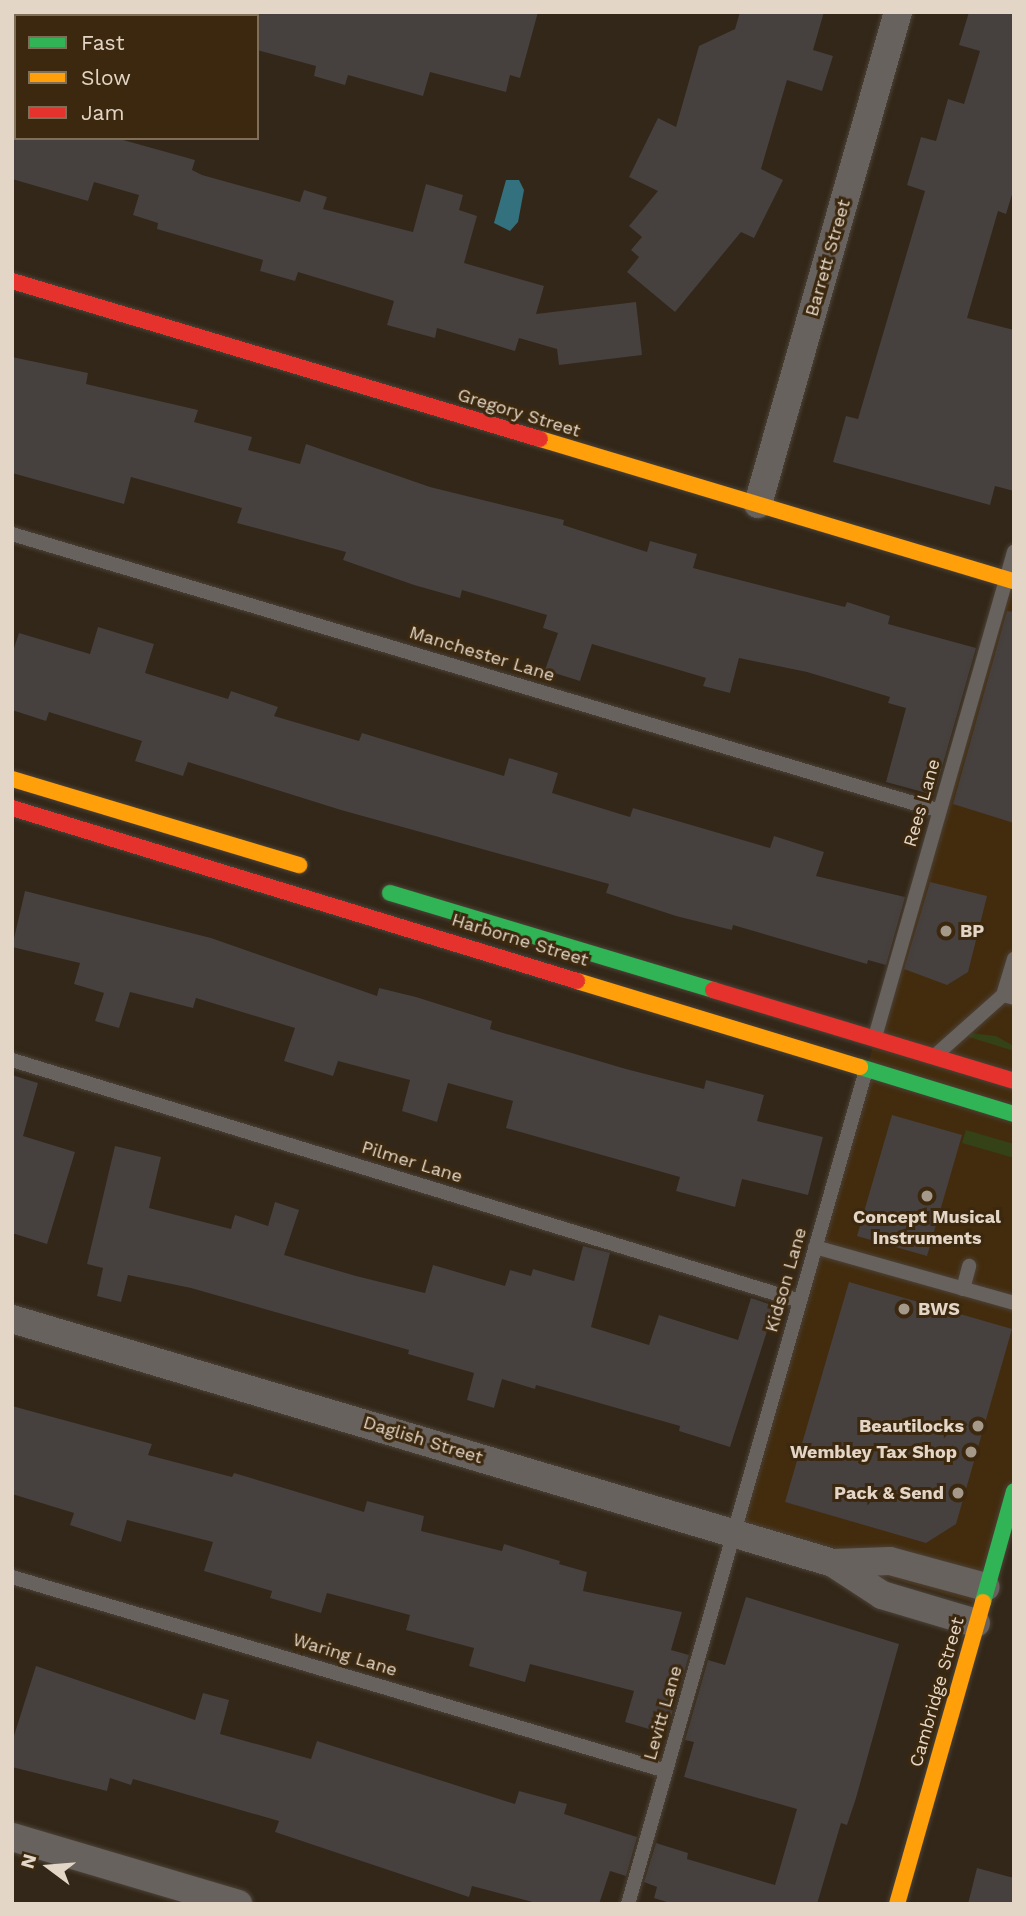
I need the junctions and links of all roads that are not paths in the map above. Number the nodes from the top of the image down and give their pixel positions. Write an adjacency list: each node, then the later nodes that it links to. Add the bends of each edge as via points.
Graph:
1 (898, 12): 3 (street, Barrett Street)
2 (12, 281): 3 (main road, Gregory Street)
3 (758, 504): 6 (main road, Gregory Street)
4 (12, 534): 9 (lane, Manchester Lane)
5 (1014, 552): 6 (lane, Rees Lane)
6 (1010, 580): 9 (lane, Rees Lane)
7 (12, 779): 10 (main road)
8 (12, 808): 17 (main road, Harborne Street)
9 (940, 811): 14 (lane, Rees Lane)
10 (317, 871)
11 (370, 887): 14 (main road, Harborne Street)
12 (1014, 959): 13 (lane)
13 (1009, 997): 15 (lane)
14 (875, 1038): 15 (main road, Harborne Street); 17 (lane, Kidson Lane)
15 (934, 1057): 18 (main road, Harborne Street)
16 (12, 1060): 23 (lane, Pilmer Lane)
17 (867, 1069): 19 (main road, Harborne Street); 20 (lane, Kidson Lane)
18 (1014, 1081)
19 (1014, 1114)
20 (816, 1247): 22 (lane); 23 (lane, Kidson Lane)
21 (969, 1266): 22 (lane)
22 (963, 1289): 24 (lane)
23 (800, 1301): 27 (lane, Kidson Lane)
24 (1014, 1303)
25 (12, 1319): 27 (street, Daglish Street)
26 (1014, 1491): 30 (main road, Cambridge Street)
27 (734, 1533): 28 (street, Daglish Street); 32 (lane, Levitt Lane)
28 (833, 1563): 30 (street, Daglish Street, via 890,1561); 31 (street, Daglish Street, via 882,1595)
29 (12, 1577): 32 (lane, Waring Lane)
30 (986, 1587): 31 (main road, Cambridge Street)
31 (976, 1623): 36 (main road, Cambridge Street)
32 (666, 1771): 35 (lane, Levitt Lane)
33 (12, 1836): 34 (street)
34 (238, 1904)
35 (628, 1904)
36 (897, 1904)

